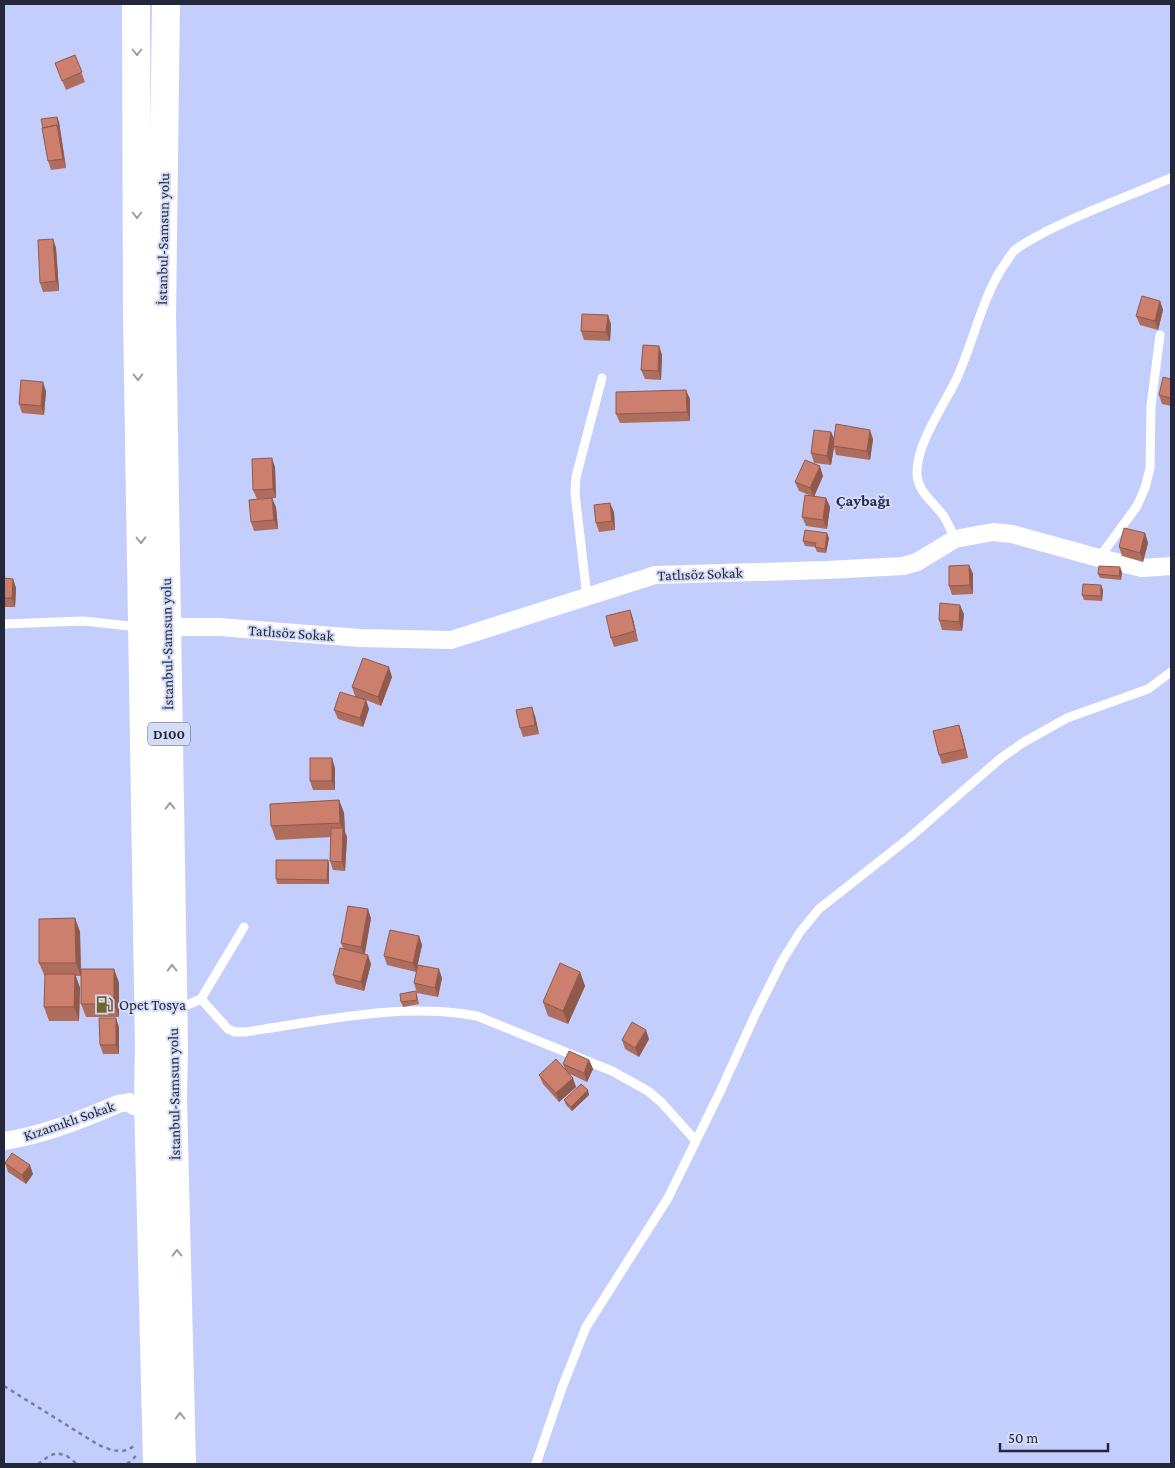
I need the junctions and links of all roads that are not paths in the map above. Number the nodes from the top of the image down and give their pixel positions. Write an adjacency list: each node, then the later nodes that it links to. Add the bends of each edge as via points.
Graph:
1 (136, 4): 11 (highway, İstanbul-Samsun yolu / D100, one-way to 11, via 137,316)
2 (166, 4): 11 (highway, İstanbul-Samsun yolu / D100)
3 (1171, 178): 6 (lane, via 1064,222 1014,252 1001,269 919,458 917,475 922,491 948,522)
4 (1160, 335): 7 (lane, via 1151,406 1150,468 1145,488 1137,506)
5 (602, 378): 9 (lane, via 576,477)
6 (955, 539): 7 (street, Tatlısöz Sokak, via 993,532 1012,534); 9 (street, Tatlısöz Sokak, via 917,562 903,566 655,575)
7 (1099, 558): 8 (street, Tatlısöz Sokak, via 1142,568)
8 (1171, 566)
9 (587, 597): 11 (street, Tatlısöz Sokak, via 451,640 360,638 219,627)
10 (4, 624): 11 (lane, via 83,621)
11 (155, 627): 15 (highway, İstanbul-Samsun yolu / D100, one-way to 11); 19 (highway, İstanbul-Samsun yolu / D100, via 148,1098)
12 (1171, 672): 17 (lane, via 1148,690 1067,718 1016,747 819,909 782,960)
13 (244, 927): 14 (lane)
14 (202, 999): 15 (lane); 17 (lane, via 228,1029 235,1032 387,1012 424,1010 478,1016 612,1071 648,1091)
15 (173, 1011): 20 (highway, İstanbul-Samsun yolu / D100, one-way to 15)
16 (134, 1106): 18 (street, Kızamıklı Sokak, via 129,1102 118,1104 59,1128)
17 (696, 1140): 21 (lane, via 668,1198 586,1327)
18 (4, 1141)
19 (157, 1464)
20 (182, 1464)
21 (536, 1464)

